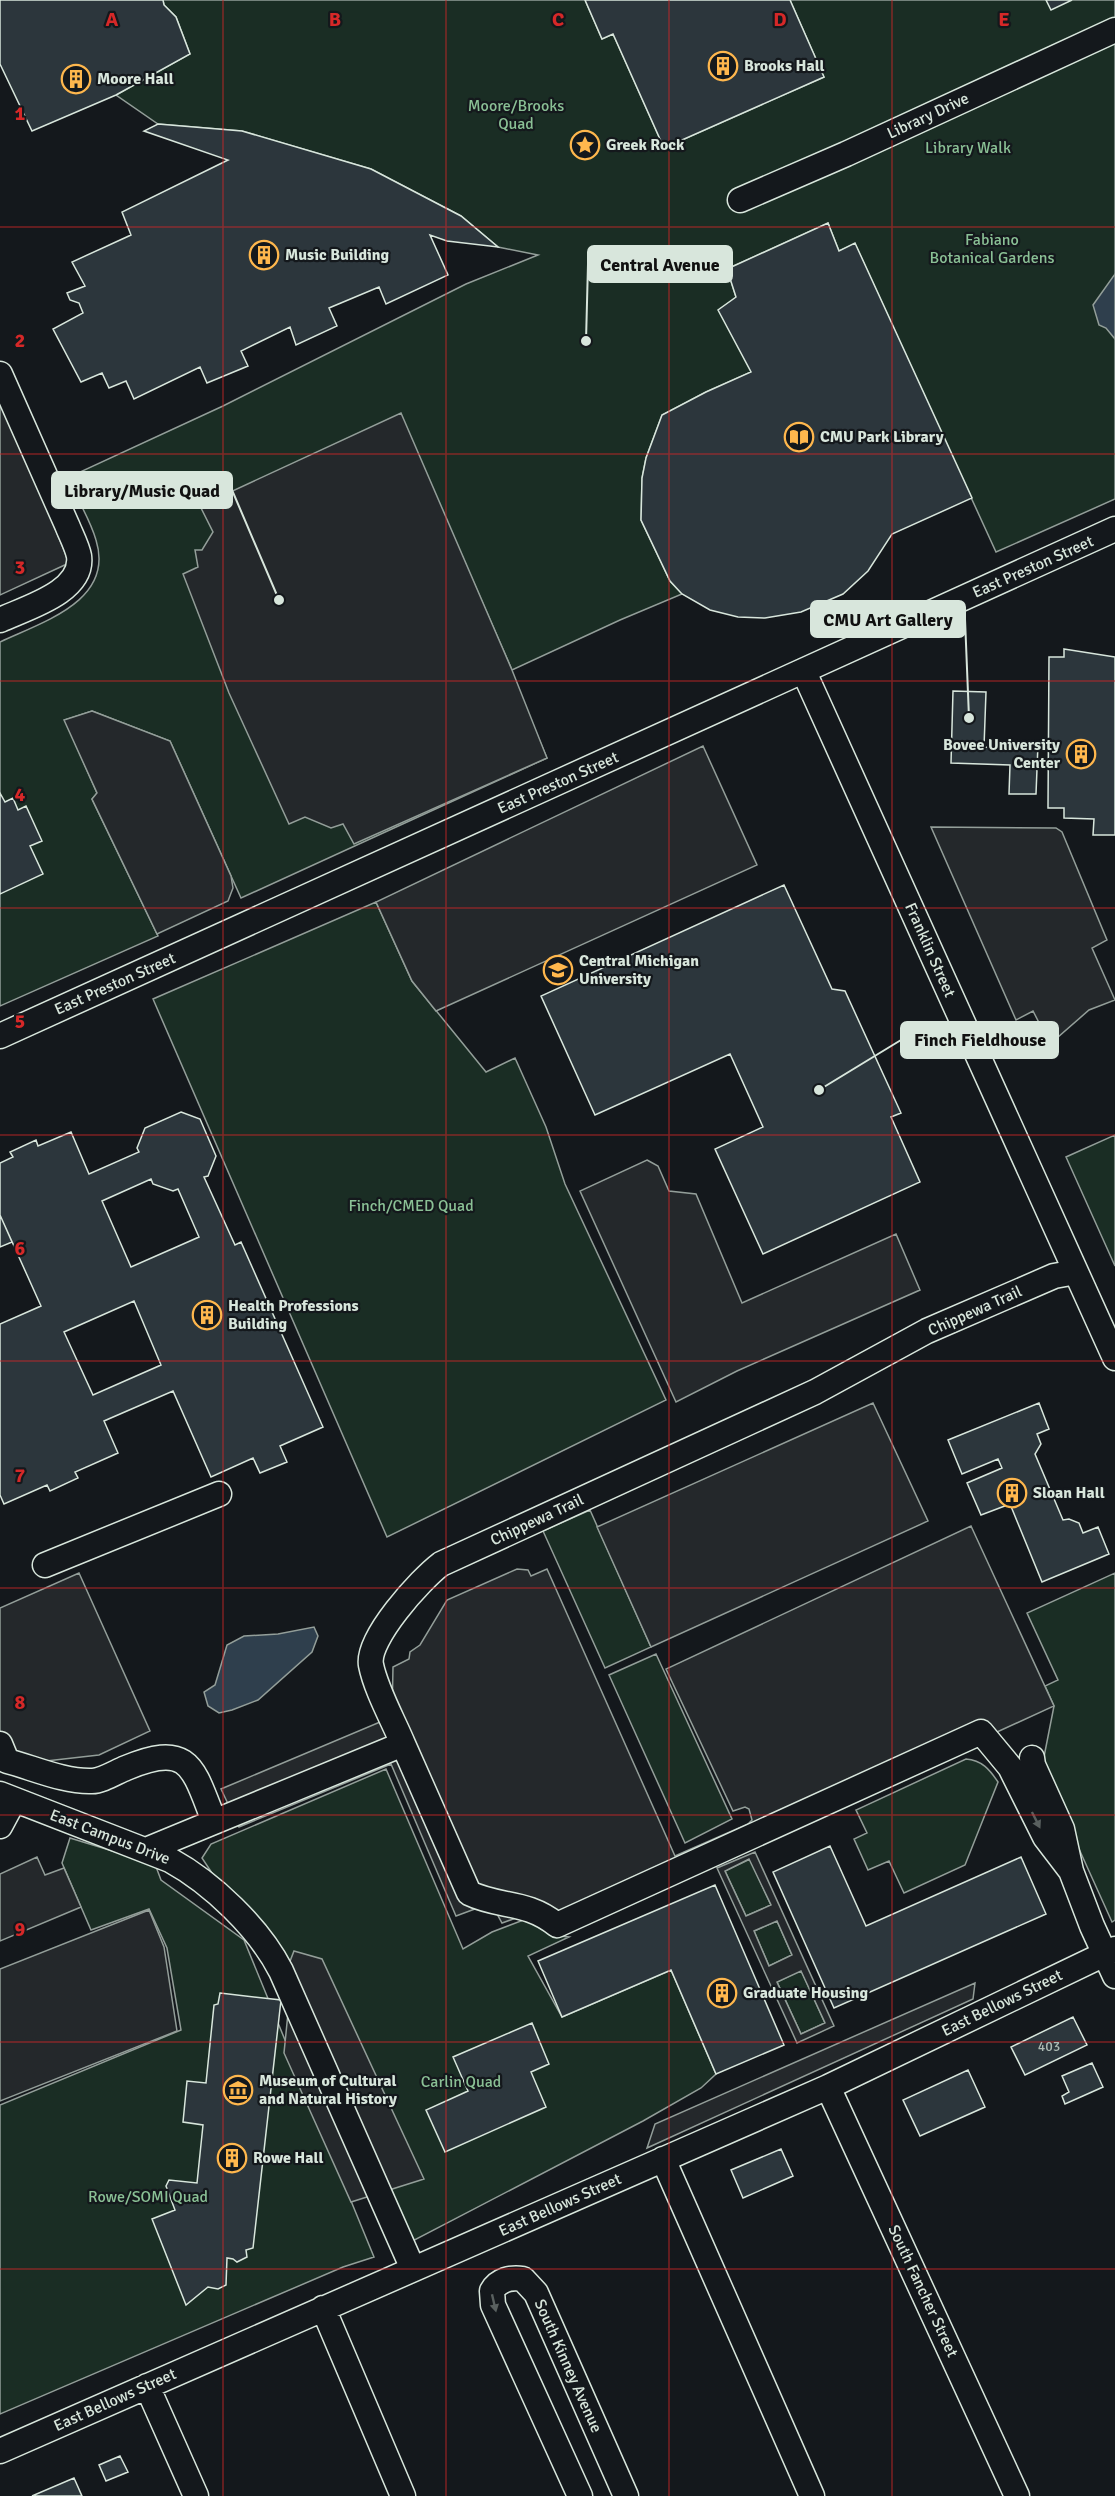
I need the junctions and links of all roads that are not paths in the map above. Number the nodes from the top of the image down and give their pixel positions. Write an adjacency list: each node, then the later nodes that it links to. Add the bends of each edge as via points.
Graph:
1 (1115, 30): 2 (street, Library Drive)
2 (740, 200)
3 (0, 374): 5 (street, via 67,525 79,564 75,577 64,589)
4 (1115, 529): 6 (street, East Preston Street)
5 (0, 620)
6 (804, 672): 7 (street, East Preston Street); 8 (street, Franklin Street)
7 (0, 1036)
8 (1076, 1272): 9 (street, Franklin Street); 13 (street, Chippewa Trail, via 1054,1276 927,1331 815,1392 441,1564 377,1638 371,1657 374,1675)
9 (1115, 1358)
10 (219, 1494): 11 (street)
11 (45, 1565)
12 (0, 1744): 16 (street, via 7,1761 63,1777 94,1781 168,1756 184,1762 195,1773)
13 (403, 1744): 16 (street); 19 (street, Chippewa Trail, one-way to 19, via 469,1893 526,1907 557,1925 981,1731 1010,1767 1045,1837)
14 (1032, 1758): 19 (street, via 1062,1828)
15 (7, 1797): 17 (street); 18 (street, East Campus Drive)
16 (214, 1821): 18 (street)
17 (0, 1826)
18 (147, 1850): 24 (street, East Campus Drive, via 195,1875 251,1927 274,1958)
19 (1071, 1871): 20 (street)
20 (1110, 1952): 21 (street); 22 (street, East Bellows Street)
21 (1115, 1976)
22 (828, 2087): 23 (street, East Bellows Street); 33 (street, South Fancher Street)
23 (663, 2159): 24 (street, East Bellows Street); 32 (street)
24 (413, 2269): 25 (street, East Bellows Street)
25 (324, 2308): 26 (street, East Bellows Street); 29 (street)
26 (147, 2386): 27 (street, East Bellows Street); 28 (street)
27 (0, 2451)
28 (196, 2496)
29 (403, 2496)
30 (580, 2496): 31 (street, South Kinney Avenue, one-way to 30, via 536,2294 523,2279 506,2280 492,2291 493,2305)
31 (626, 2496)
32 (812, 2496)
33 (1017, 2496)

